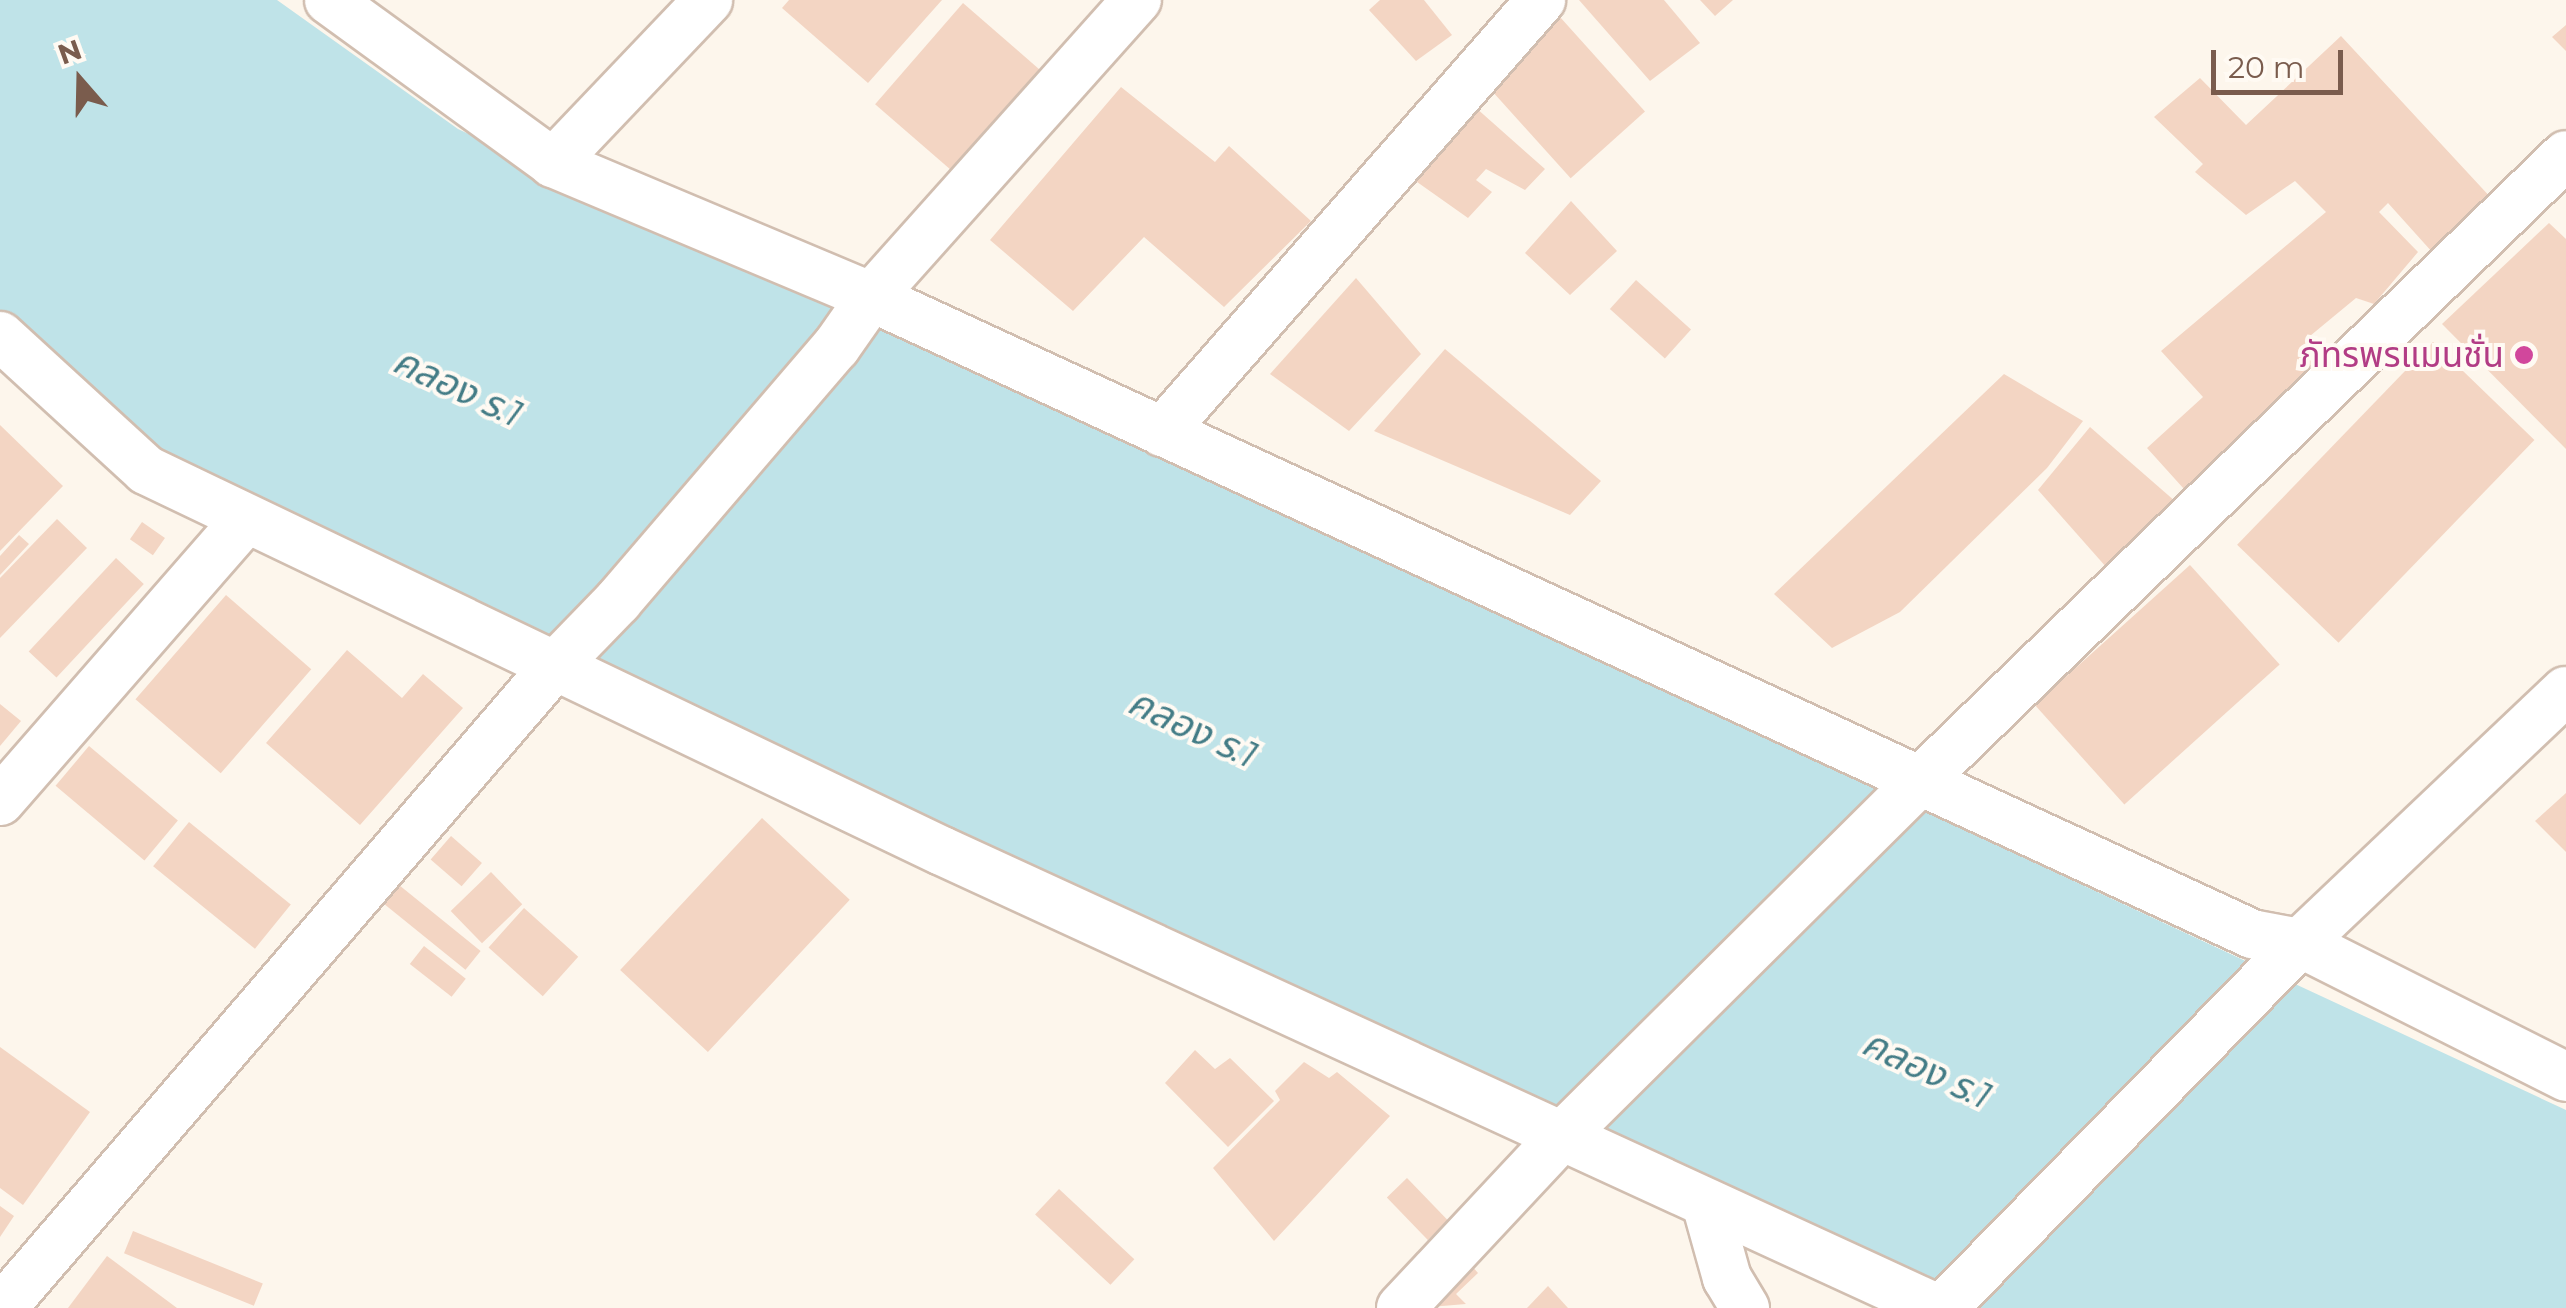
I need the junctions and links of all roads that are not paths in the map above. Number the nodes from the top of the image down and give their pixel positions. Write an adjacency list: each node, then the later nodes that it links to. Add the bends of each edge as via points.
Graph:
1 (329, 0): 6 (street)
2 (708, 0): 6 (street)
3 (1137, 0): 7 (street)
4 (1541, 0): 9 (street)
5 (2566, 155): 13 (street)
6 (553, 164): 7 (street)
7 (870, 297): 9 (street); 11 (street, via 836,347)
8 (0, 336): 10 (street, via 146,470)
9 (1162, 432): 13 (street)
10 (246, 519): 11 (street); 14 (street)
11 (554, 668): 17 (street); 19 (street)
12 (2566, 690): 15 (street)
13 (1906, 797): 15 (street, via 2252,934); 17 (street)
14 (0, 801)
15 (2300, 943): 16 (street); 22 (street)
16 (2566, 1077)
17 (1561, 1137): 18 (street); 20 (street)
18 (1706, 1203): 21 (street, via 1727,1278); 22 (street)
19 (2, 1308)
20 (1401, 1308)
21 (1745, 1308)
22 (1939, 1308)

